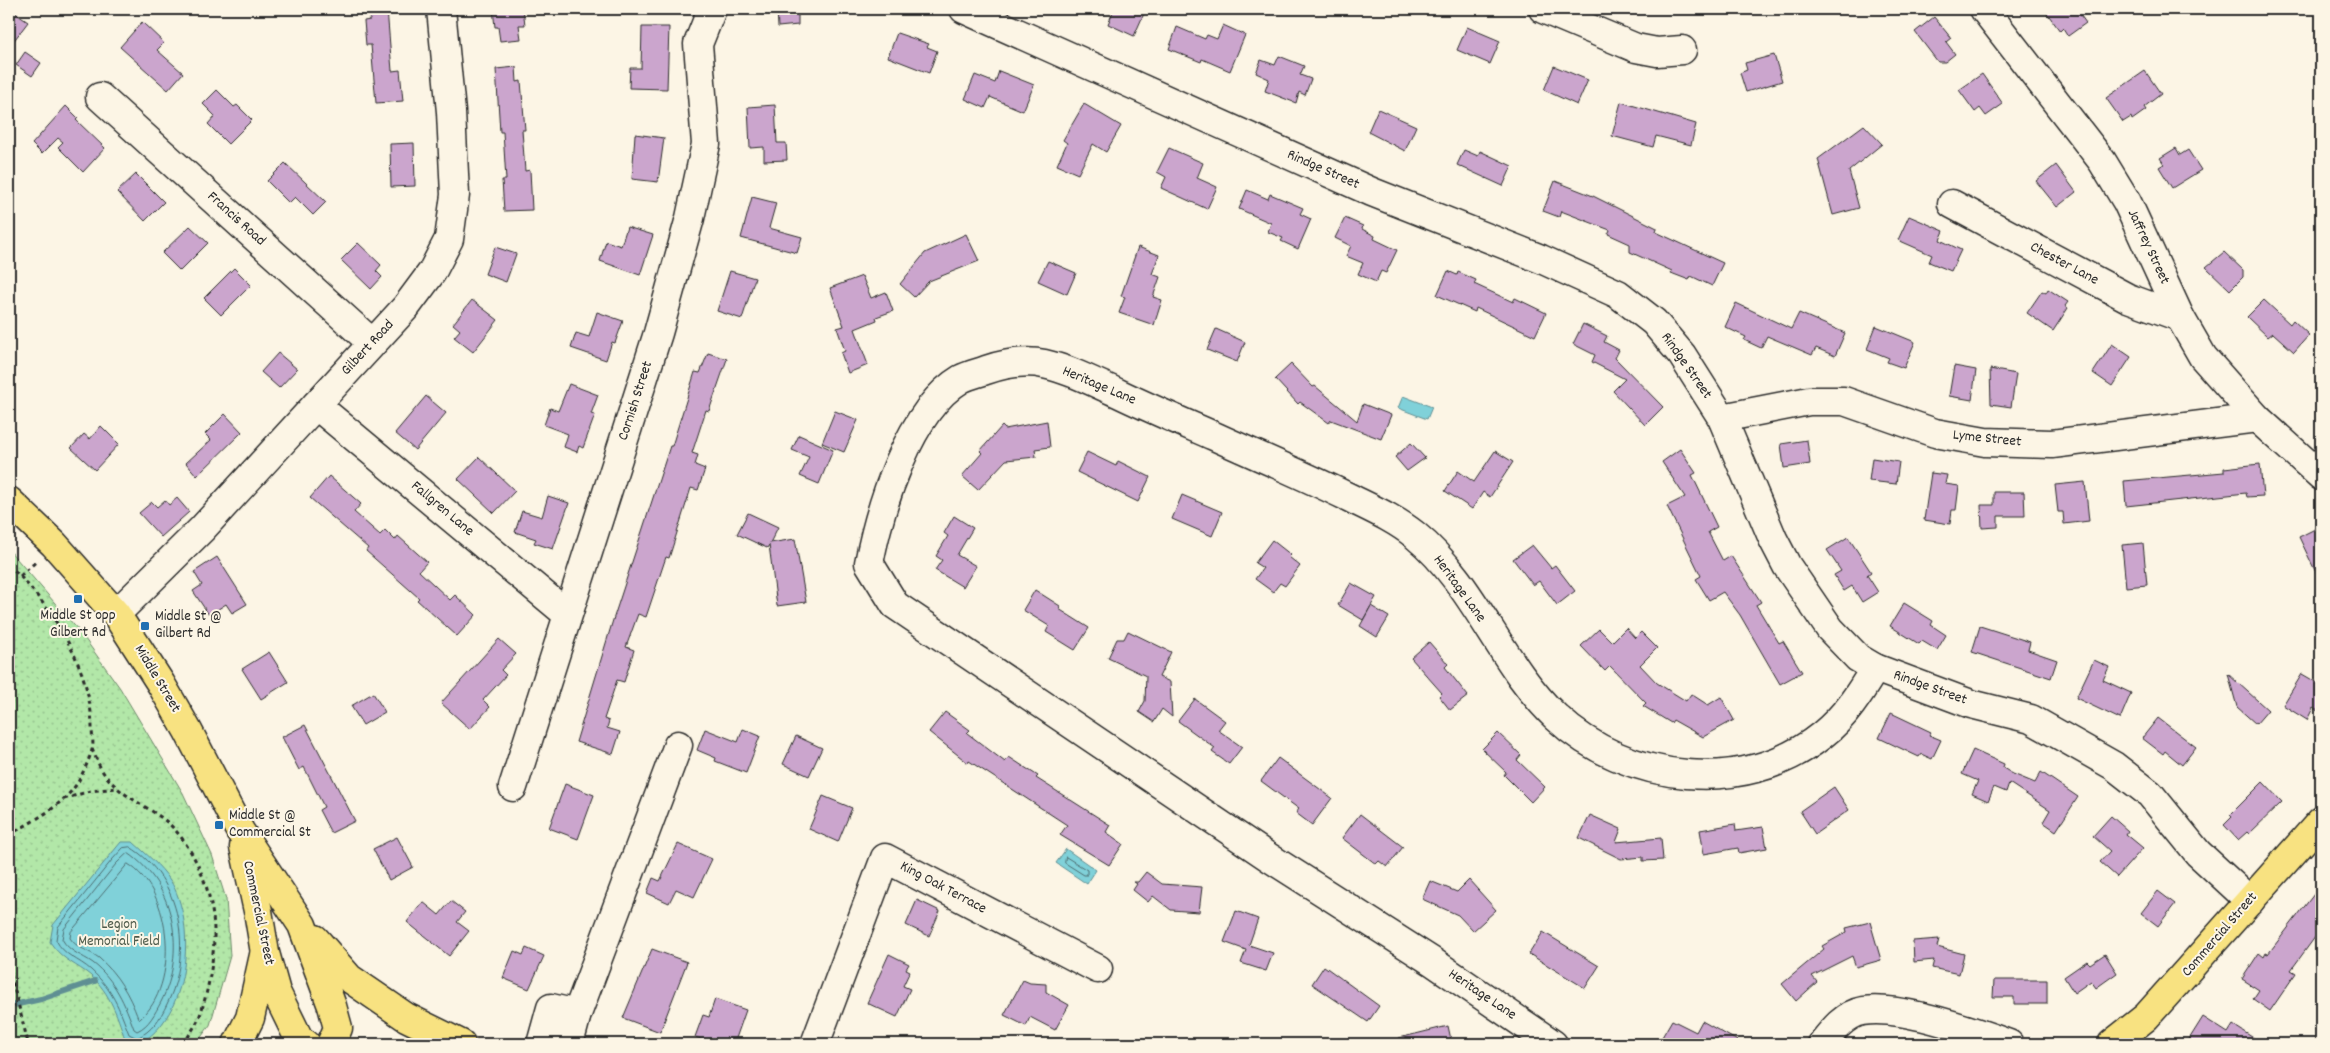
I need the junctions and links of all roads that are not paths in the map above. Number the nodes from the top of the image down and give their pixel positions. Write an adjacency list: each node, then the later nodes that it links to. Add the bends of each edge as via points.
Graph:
1 (441, 9): 10 (street, Gilbert Road, via 455,195 449,238 432,272 406,307)
2 (712, 9): 17 (street, Cornish Street, via 698,44 706,144 690,218 658,333)
3 (964, 9): 12 (street, Rindge Street, via 1372,192 1541,259 1618,294 1654,322 1682,355)
4 (1543, 9): 6 (street, via 1636,48 1657,52)
5 (1984, 9): 9 (street, Jaffrey Street, via 2102,161 2127,202)
6 (1682, 50)
7 (100, 97): 10 (street, Francis Road)
8 (1952, 204): 9 (street, Chester Lane, via 2128,298)
9 (2180, 317): 13 (street, Jaffrey Street, via 2203,356)
10 (372, 342): 11 (street, Gilbert Road)
11 (316, 405): 16 (street, Gilbert Road, via 202,529); 17 (street, Fallgren Lane)
12 (1722, 418): 13 (street, Lyme Street, via 1809,401 1844,401 1935,433 1985,442 2052,444); 18 (street, Rindge Street, via 1773,539 1798,585 1830,629 1858,658)
13 (2257, 418): 14 (street, Jaffrey Street)
14 (2321, 476)
15 (9, 501): 16 (main road, Middle Street, via 54,544)
16 (116, 614): 22 (main road, Middle Street, via 188,731)
17 (567, 614): 20 (street, Cornish Street)
18 (1875, 668): 23 (street, Rindge Street, via 1971,704 2031,719 2114,766 2150,794 2198,853); 35 (street, Heritage Lane, via 1862,691 1837,722 1800,751 1778,761 1732,774 1704,775 1650,769 1600,748 1554,716 1506,656 1449,571 1392,518 1080,374 1041,363 1002,364 962,378 936,401 900,457 876,527 869,563 896,605 1270,858)
19 (678, 745): 27 (street)
20 (513, 787)
21 (2321, 820): 23 (main road, Commercial Street)
22 (240, 831): 24 (main road, Commercial Street); 25 (main road, Commercial Street)
23 (2250, 901): 38 (main road, Commercial Street, via 2146,1017)
24 (302, 925): 30 (main road, Commercial Street, via 338,1028); 31 (main road, via 349,978 406,1017)
25 (265, 953): 28 (main road, via 250,1018); 29 (main road, Commercial Street, via 286,1015 299,1039)
26 (1098, 969): 34 (street, King Oak Terrace, via 885,858)
27 (577, 1014): 32 (street, via 551,1008); 33 (street)
28 (237, 1044)
29 (306, 1044)
30 (332, 1044)
31 (462, 1044)
32 (541, 1044)
33 (569, 1044)
34 (815, 1044)
35 (1553, 1044)
36 (1822, 1044): 37 (street, via 1839,1023 1862,1011 1923,1017)
37 (2009, 1044)
38 (2112, 1044)

